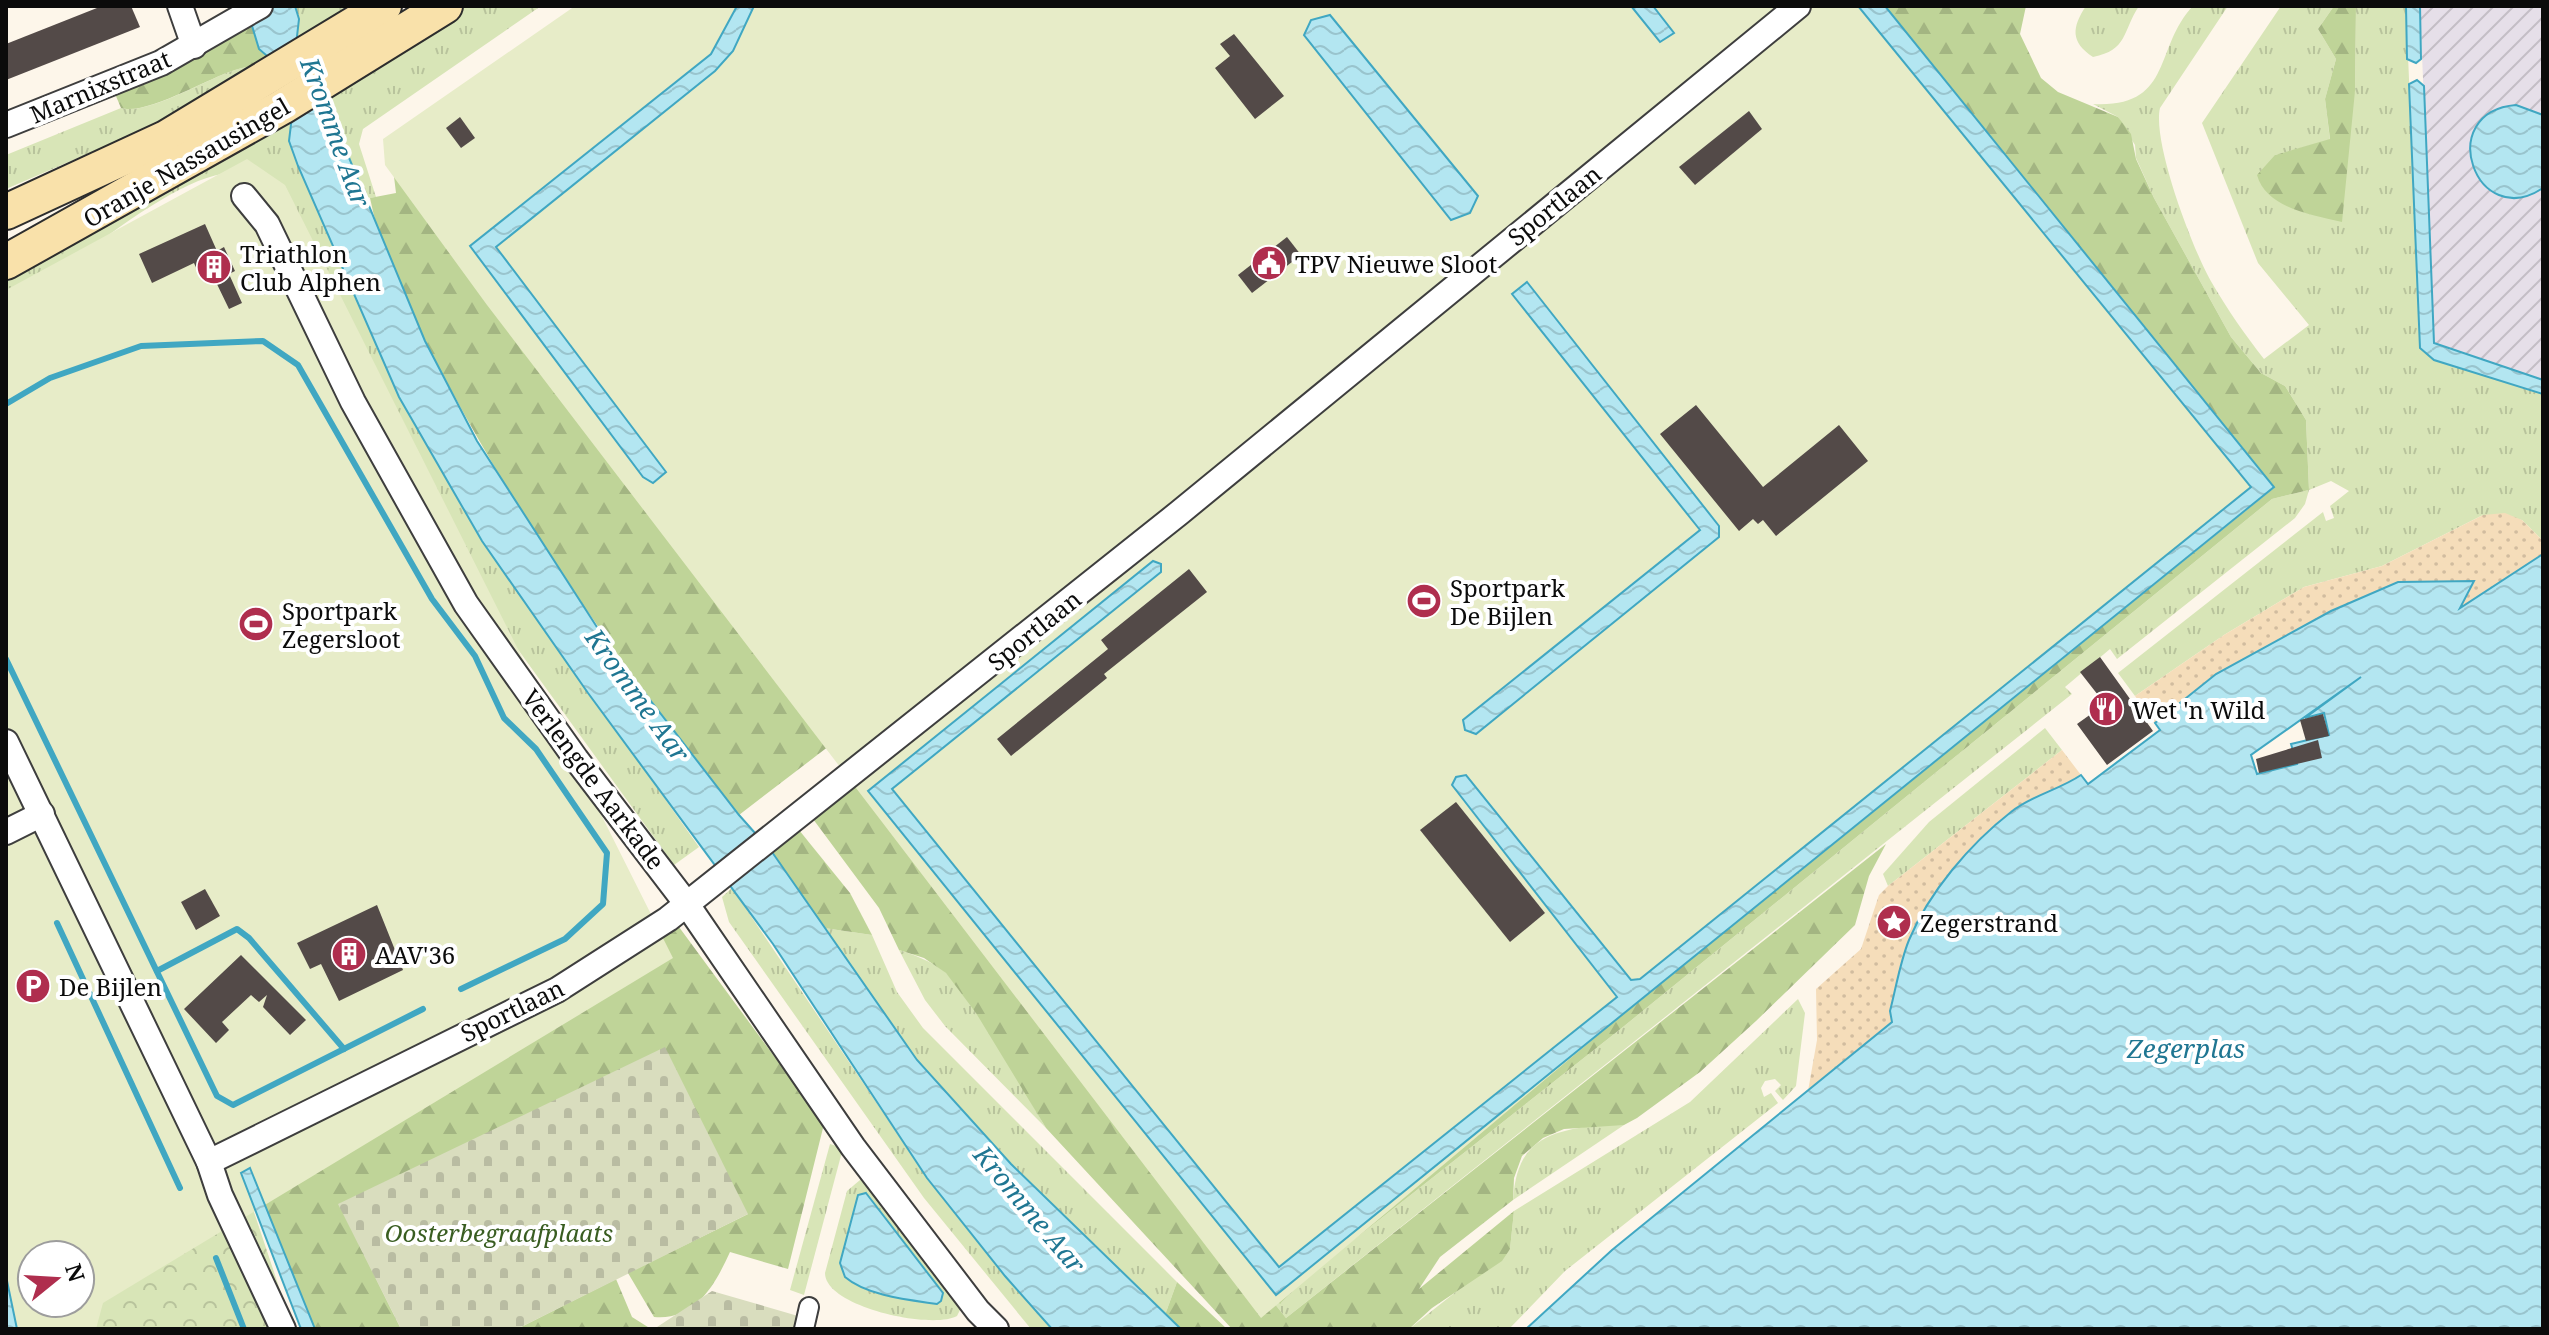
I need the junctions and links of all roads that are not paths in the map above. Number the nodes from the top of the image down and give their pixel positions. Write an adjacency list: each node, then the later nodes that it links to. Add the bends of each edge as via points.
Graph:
1 (180, 6): 6 (street)
2 (384, 6): 7 (main road, Oranje Nassausingel, via 309,53)
3 (445, 6): 7 (main road, Oranje Nassausingel, via 317,87)
4 (1798, 6): 15 (street, Sportlaan, via 1179,513)
5 (251, 11): 6 (street, Marnixstraat)
6 (194, 46): 8 (street, Marnixstraat)
7 (277, 92): 10 (main road, Oranje Nassausingel); 11 (main road, Oranje Nassausingel)
8 (6, 125)
9 (244, 196): 15 (street, Verlengde Aarkade, via 267,224 359,414 466,604)
10 (6, 212)
11 (6, 262)
12 (6, 742): 13 (street)
13 (42, 814): 14 (street); 16 (street)
14 (6, 832)
15 (686, 903): 16 (street, Sportlaan, via 557,990); 20 (street, Verlengde Aarkade, via 853,1147)
16 (209, 1162): 18 (street)
17 (809, 1307): 19 (street)
18 (283, 1329)
19 (804, 1329)
20 (996, 1329)

